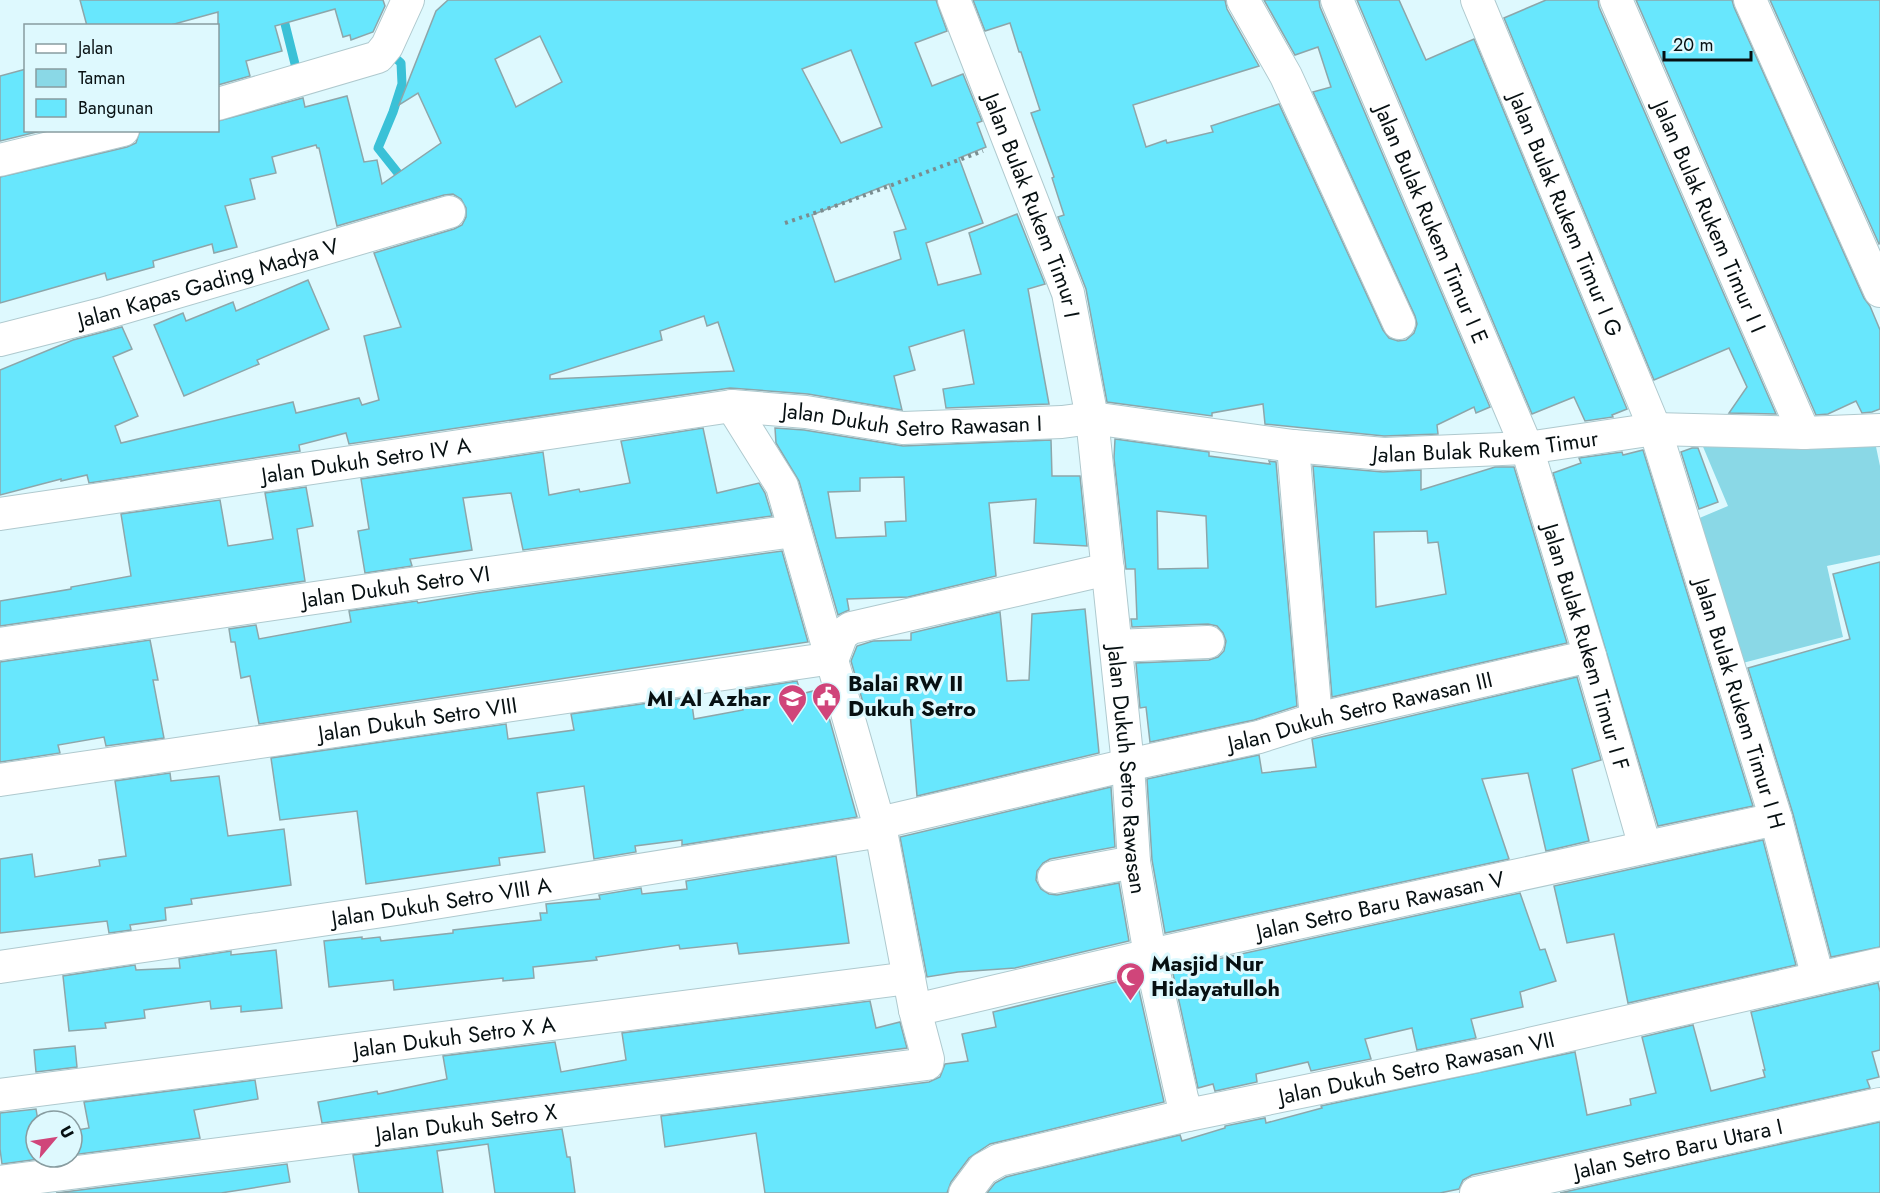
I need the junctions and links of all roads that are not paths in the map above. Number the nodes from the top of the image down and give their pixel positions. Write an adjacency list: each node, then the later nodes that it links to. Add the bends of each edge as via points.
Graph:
1 (408, 0): 8 (street, via 378,57)
2 (954, 0): 16 (street, Jalan Bulak Rukem Timur I, via 1068,293)
3 (1243, 0): 13 (street, via 1286,76)
4 (1337, 0): 21 (street, Jalan Bulak Rukem Timur I E)
5 (1477, 0): 17 (street, Jalan Bulak Rukem Timur I G)
6 (1616, 0): 19 (street, Jalan Bulak Rukem Timur I I)
7 (1750, 0): 12 (street)
8 (219, 104)
9 (115, 132): 10 (street)
10 (0, 160)
11 (449, 212): 14 (street, Jalan Kapas Gading Madya V, via 113,311)
12 (1880, 291)
13 (1399, 323)
14 (0, 340)
15 (732, 406): 16 (street, Jalan Dukuh Setro Rawasan I, via 806,412 903,428); 22 (street, Jalan Dukuh Setro IV A); 23 (street, via 782,486)
16 (1092, 418): 20 (street, Jalan Bulak Rukem Timur); 24 (street, Jalan Dukuh Setro Rawasan)
17 (1655, 429): 19 (street, Jalan Bulak Rukem Timur); 21 (street, Jalan Bulak Rukem Timur); 33 (street, Jalan Bulak Rukem Timur I H)
18 (1880, 430): 19 (street, Jalan Bulak Rukem Timur)
19 (1804, 433)
20 (1293, 446): 21 (street, Jalan Bulak Rukem Timur, via 1384,454); 30 (street)
21 (1527, 448): 28 (street, Jalan Bulak Rukem Timur I F)
22 (0, 514)
23 (794, 531): 26 (street, Jalan Dukuh Setro VI); 29 (street)
24 (1108, 569): 27 (street, Jalan Dukuh Setro Rawasan); 29 (street, via 850,628 842,634)
25 (1208, 642): 27 (street)
26 (0, 644)
27 (1116, 646): 31 (street, Jalan Dukuh Setro Rawasan)
28 (1590, 656): 30 (street, Jalan Dukuh Setro Rawasan III); 35 (street, Jalan Bulak Rukem Timur I F)
29 (833, 658): 32 (street, Jalan Dukuh Setro VIII); 34 (street)
30 (1316, 719): 31 (street, Jalan Dukuh Setro Rawasan III, via 1259,737)
31 (1128, 765): 34 (street, Jalan Dukuh Setro Rawasan III); 36 (street, Jalan Dukuh Setro Rawasan)
32 (0, 780)
33 (1776, 819): 35 (street, Jalan Setro Baru Rawasan V); 42 (street, Jalan Bulak Rukem Timur I H)
34 (880, 827): 40 (street, Jalan Dukuh Setro VIII A, via 403,908); 41 (street)
35 (1645, 847): 38 (street, Jalan Setro Baru Rawasan V)
36 (1134, 862): 37 (street); 38 (street, Jalan Dukuh Setro Rawasan)
37 (1054, 878)
38 (1150, 955): 43 (street, Jalan Setro Baru Rawasan V); 46 (street, Jalan Dukuh Setro Rawasan)
39 (1880, 964): 42 (street, Jalan Dukuh Setro Rawasan VII)
40 (0, 967)
41 (909, 978): 43 (street); 44 (street, Jalan Dukuh Setro X A)
42 (1818, 978): 46 (street, Jalan Dukuh Setro Rawasan VII, via 1477,1056)
43 (929, 1007): 47 (street, Jalan Dukuh Setro X, via 927,1064)
44 (0, 1095)
45 (1880, 1104): 49 (street, Jalan Setro Baru Utara I)
46 (1188, 1115): 48 (street, Jalan Dukuh Setro Rawasan VII, via 999,1160 983,1169)
47 (0, 1182)
48 (965, 1193)
49 (1476, 1193)

